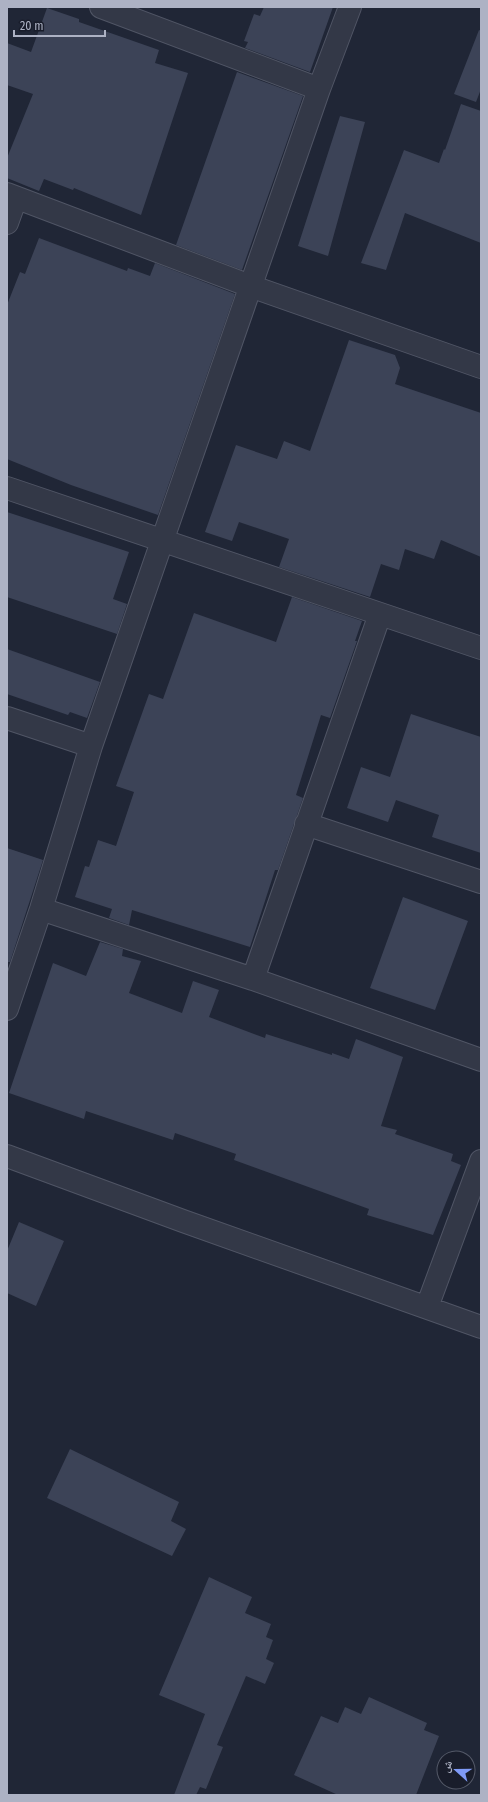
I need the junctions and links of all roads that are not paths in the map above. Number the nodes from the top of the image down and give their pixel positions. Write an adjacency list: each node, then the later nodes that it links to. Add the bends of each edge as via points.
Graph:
1 (350, 7): 3 (street)
2 (105, 8): 3 (street)
3 (319, 89): 6 (street)
4 (11, 196): 5 (street); 6 (street)
5 (7, 223)
6 (250, 286): 7 (street); 9 (street)
7 (479, 360)
8 (7, 488): 9 (street)
9 (161, 540): 10 (street); 13 (street)
10 (380, 614): 11 (street); 14 (street)
11 (481, 648)
12 (7, 718): 13 (street)
13 (91, 746): 16 (street)
14 (306, 824): 15 (street); 17 (street)
15 (481, 882)
16 (41, 909): 17 (street); 18 (street)
17 (253, 979): 19 (street)
18 (7, 1009)
19 (481, 1060)
20 (7, 1156): 22 (street)
21 (481, 1161): 22 (street)
22 (427, 1308): 23 (street)
23 (481, 1327)

